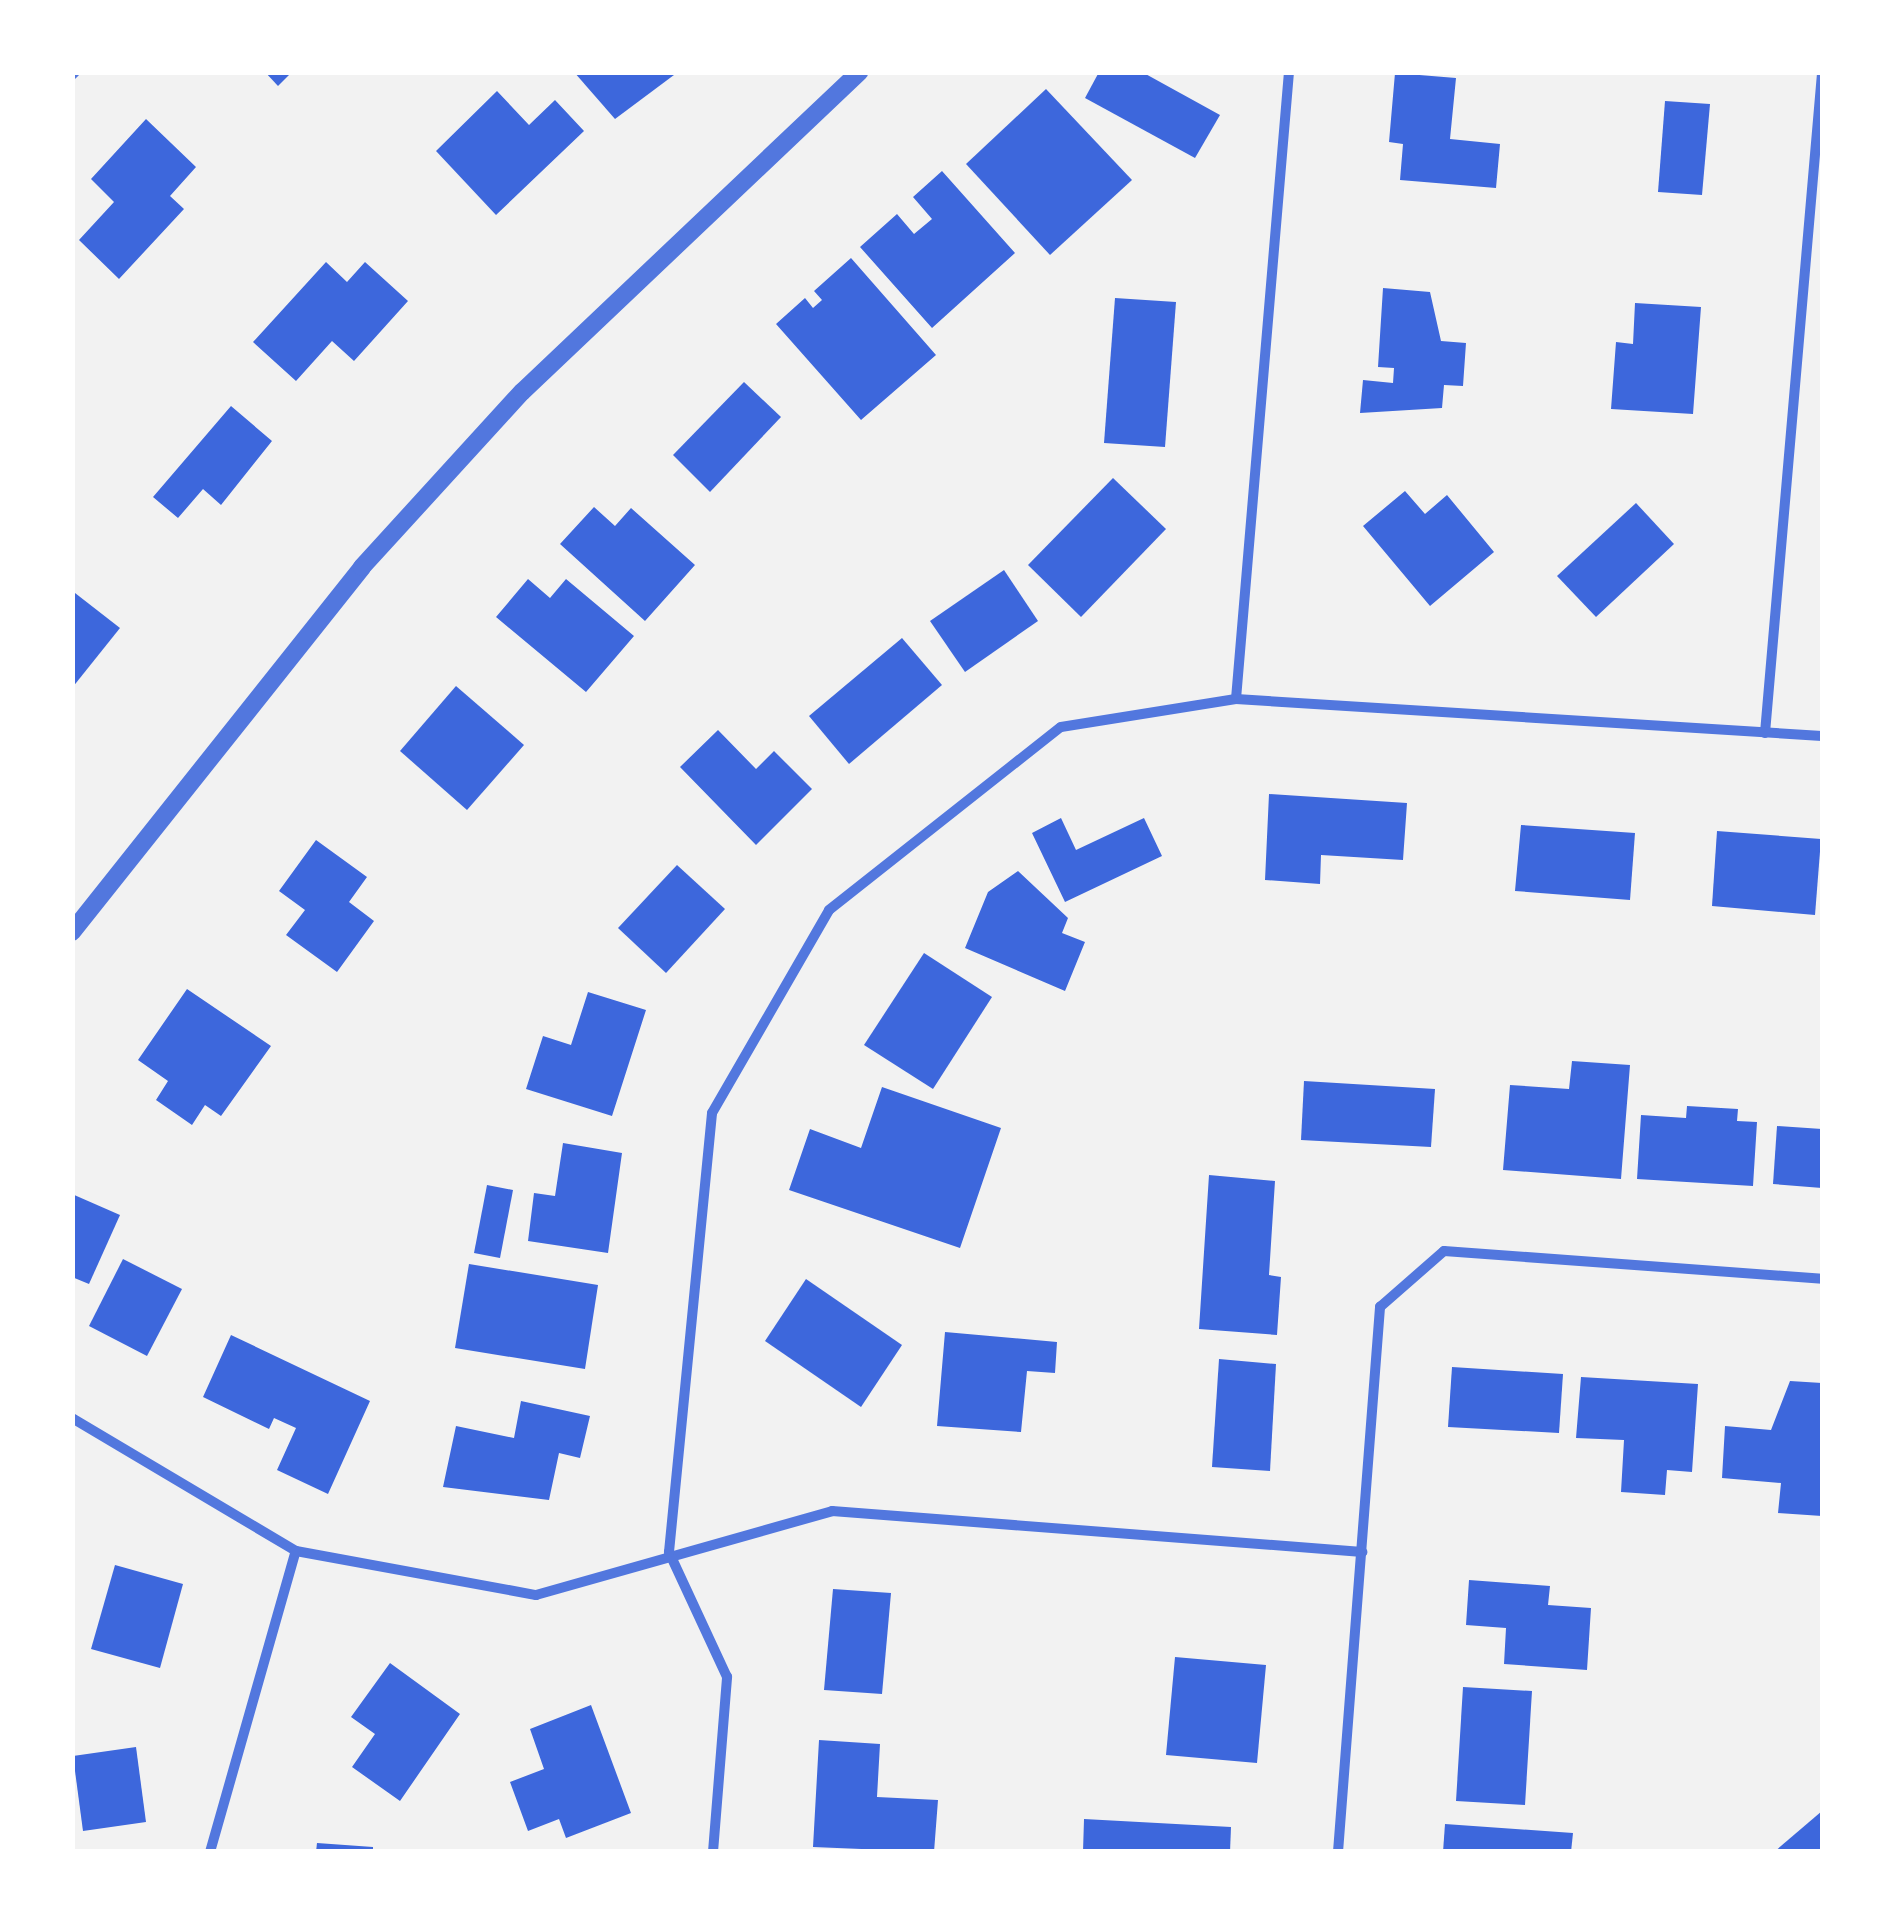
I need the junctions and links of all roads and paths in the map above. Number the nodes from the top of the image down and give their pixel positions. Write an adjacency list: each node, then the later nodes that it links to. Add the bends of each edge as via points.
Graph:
1 (859, 72): 7 (street, via 701,214 468,450 362,567)
2 (1288, 72): 4 (street)
3 (1822, 73): 5 (street)
4 (1236, 700): 5 (street); 11 (street, via 1061,728 829,910 712,1113)
5 (1765, 733): 6 (street)
6 (1822, 736)
7 (72, 932)
8 (1822, 1279): 12 (street, via 1444,1251 1380,1306)
9 (72, 1418): 10 (street)
10 (296, 1551): 11 (street, via 536,1595); 13 (street)
11 (669, 1552): 12 (street, via 832,1511); 14 (street, via 726,1677)
12 (1362, 1552): 15 (street)
13 (210, 1852)
14 (713, 1852)
15 (1338, 1852)

